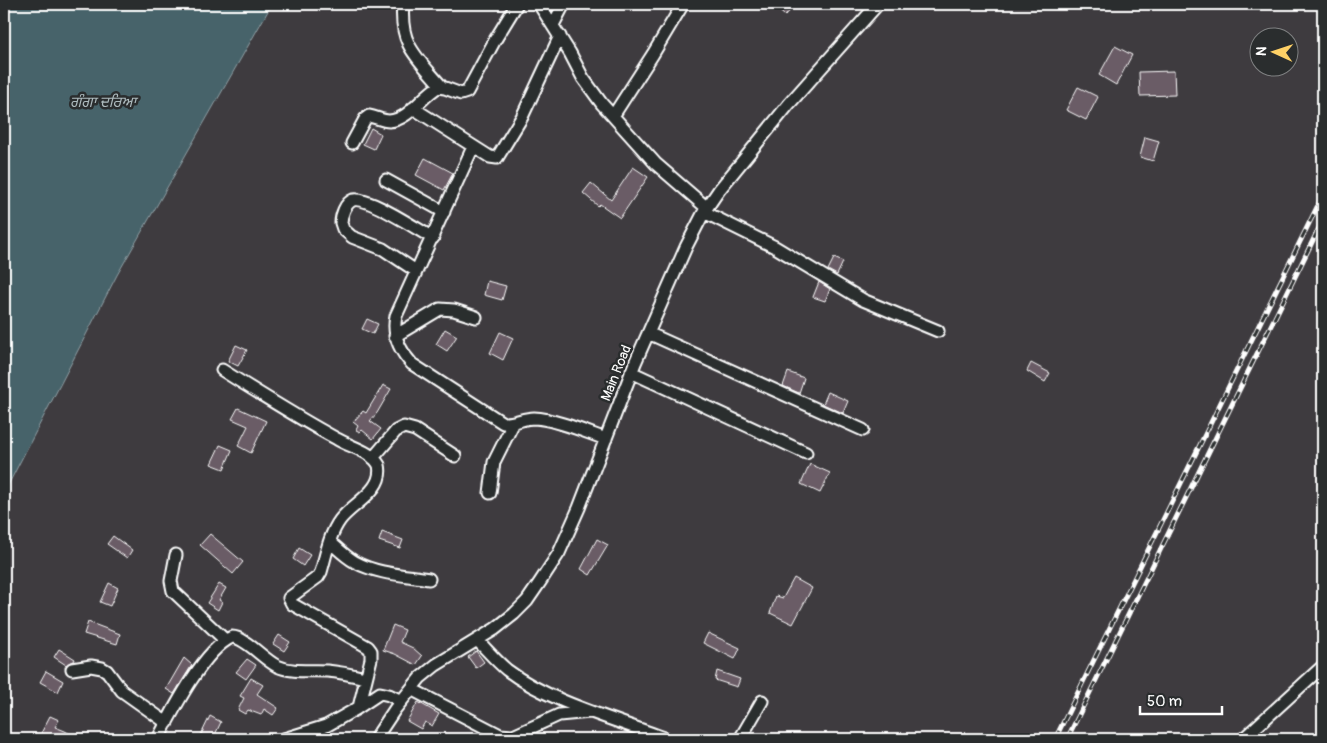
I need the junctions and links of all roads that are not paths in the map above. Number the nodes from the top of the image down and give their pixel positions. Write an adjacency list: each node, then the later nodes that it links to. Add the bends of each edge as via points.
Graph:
1 (403, 4): 9 (street, via 408,46)
2 (517, 4): 9 (street, via 467,92 458,94)
3 (539, 4): 7 (street)
4 (564, 4): 7 (street)
5 (683, 4): 11 (street)
6 (878, 4): 15 (street, Main Road, via 789,104)
7 (553, 25): 8 (street)
8 (560, 36): 11 (street, via 591,90); 13 (street, via 522,117 499,156 493,158)
9 (442, 87): 10 (street, via 433,90)
10 (412, 108): 12 (street, via 394,120 367,117); 13 (street)
11 (613, 116): 15 (street, via 656,164)
12 (352, 143)
13 (473, 147): 16 (street)
14 (386, 180): 16 (street)
15 (706, 210): 20 (street, via 863,300); 21 (street, Main Road)
16 (444, 212): 17 (street)
17 (432, 238): 18 (street); 18 (street, via 364,202 350,201 343,213 341,224 347,234 383,249)
18 (416, 272): 22 (street, via 396,316)
19 (476, 316): 22 (street, via 440,310)
20 (938, 331)
21 (648, 333): 24 (street, Main Road); 26 (street)
22 (395, 336): 25 (street, via 412,364 498,421)
23 (222, 370): 30 (street)
24 (632, 372): 27 (street, Main Road); 28 (street)
25 (514, 422): 27 (street, via 539,419); 31 (street, via 494,462)
26 (863, 430)
27 (606, 439): 36 (street, Main Road, via 559,554 527,600 508,619)
28 (806, 453)
29 (455, 456): 30 (street, via 415,430 404,427 396,431)
30 (373, 458): 32 (street, via 380,468 374,485 368,495 339,521)
31 (490, 493)
32 (330, 542): 34 (street, via 363,566); 39 (street, via 318,577 290,596 289,600 368,647 371,659)
33 (176, 555): 35 (street, via 172,591)
34 (429, 579)
35 (225, 640): 39 (street, via 238,637 265,659 287,669 328,671); 45 (street, via 198,670)
36 (477, 640): 40 (street, Main Road, via 436,665); 44 (street, via 499,663 524,681)
37 (72, 669): 45 (street, via 102,668 122,691)
38 (1321, 670): 51 (street)
39 (366, 678): 43 (street)
40 (411, 689): 41 (street, Main Road); 44 (street, via 506,736 513,736 559,715)
41 (401, 701): 43 (street, via 380,693); 48 (street, Main Road)
42 (762, 701): 50 (street)
43 (359, 707): 47 (street, via 326,726)
44 (592, 712): 49 (street)
45 (167, 723): 46 (street)
46 (158, 739)
47 (284, 739)
48 (375, 739)
49 (667, 739)
50 (740, 739)
51 (1243, 739)

